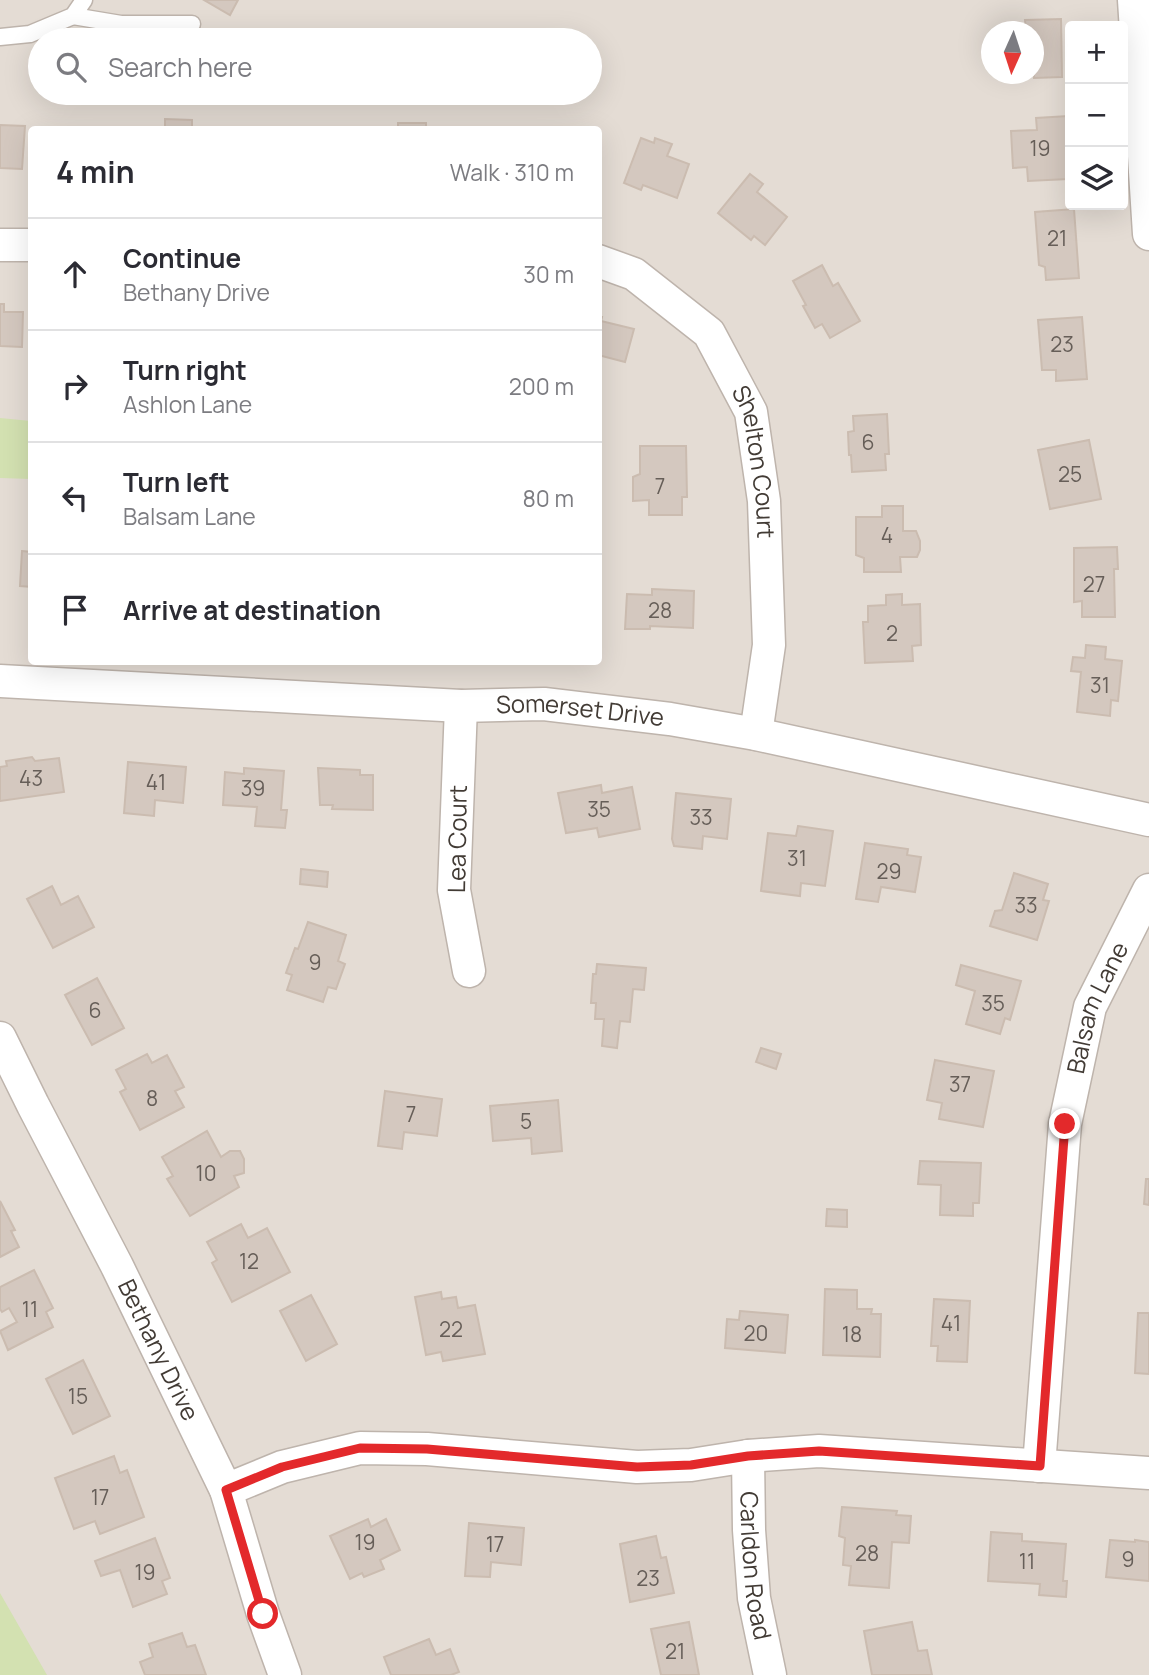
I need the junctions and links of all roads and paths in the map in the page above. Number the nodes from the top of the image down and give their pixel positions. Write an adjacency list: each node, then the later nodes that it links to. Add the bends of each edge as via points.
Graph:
1 (84, 0): 3 (lane)
2 (1134, 0): 8 (street)
3 (73, 16): 4 (lane, via 121,24); 5 (lane)
4 (192, 24)
5 (44, 28)
6 (28, 34): 7 (lane)
7 (0, 37)
8 (1143, 59): 9 (street)
9 (1149, 234)
10 (0, 245): 11 (street)
11 (28, 245)
12 (602, 262): 15 (street, Shelton Court, via 634,274 709,333 751,412 764,501 769,645)
13 (0, 681): 14 (street, Somerset Drive)
14 (461, 706): 15 (street, Somerset Drive, via 544,704); 18 (street, Lea Court, via 454,890)
15 (756, 734): 16 (street, Somerset Drive)
16 (1149, 820)
17 (1149, 890): 21 (street, Balsam Lane, via 1090,1007 1065,1124)
18 (469, 971)
19 (0, 1038): 23 (street, Bethany Drive)
20 (748, 1456): 21 (street, via 819,1451); 23 (street, via 637,1467 427,1449 360,1448 282,1467); 25 (street, Carldon Road, via 754,1598)
21 (1040, 1466): 22 (street)
22 (1149, 1473)
23 (226, 1490): 24 (street, Bethany Drive)
24 (285, 1675)
25 (770, 1675)

